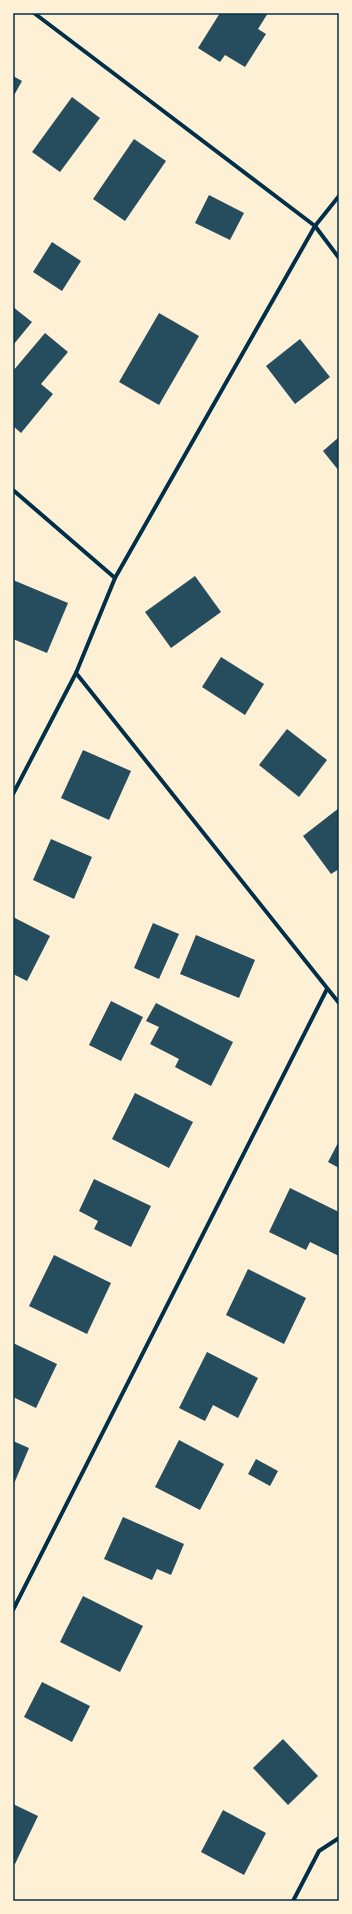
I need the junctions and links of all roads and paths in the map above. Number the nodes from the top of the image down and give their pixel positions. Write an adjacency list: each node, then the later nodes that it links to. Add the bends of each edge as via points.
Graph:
1 (34, 13): 3 (street)
2 (339, 196): 3 (street)
3 (315, 226): 4 (street); 6 (street)
4 (339, 258)
5 (13, 490): 6 (street)
6 (115, 578): 7 (street)
7 (76, 674): 8 (street); 9 (street)
8 (13, 794)
9 (327, 989): 10 (street); 11 (street)
10 (339, 1003)
11 (13, 1610)
12 (339, 1838): 13 (street, via 319,1851)
13 (293, 1901)

